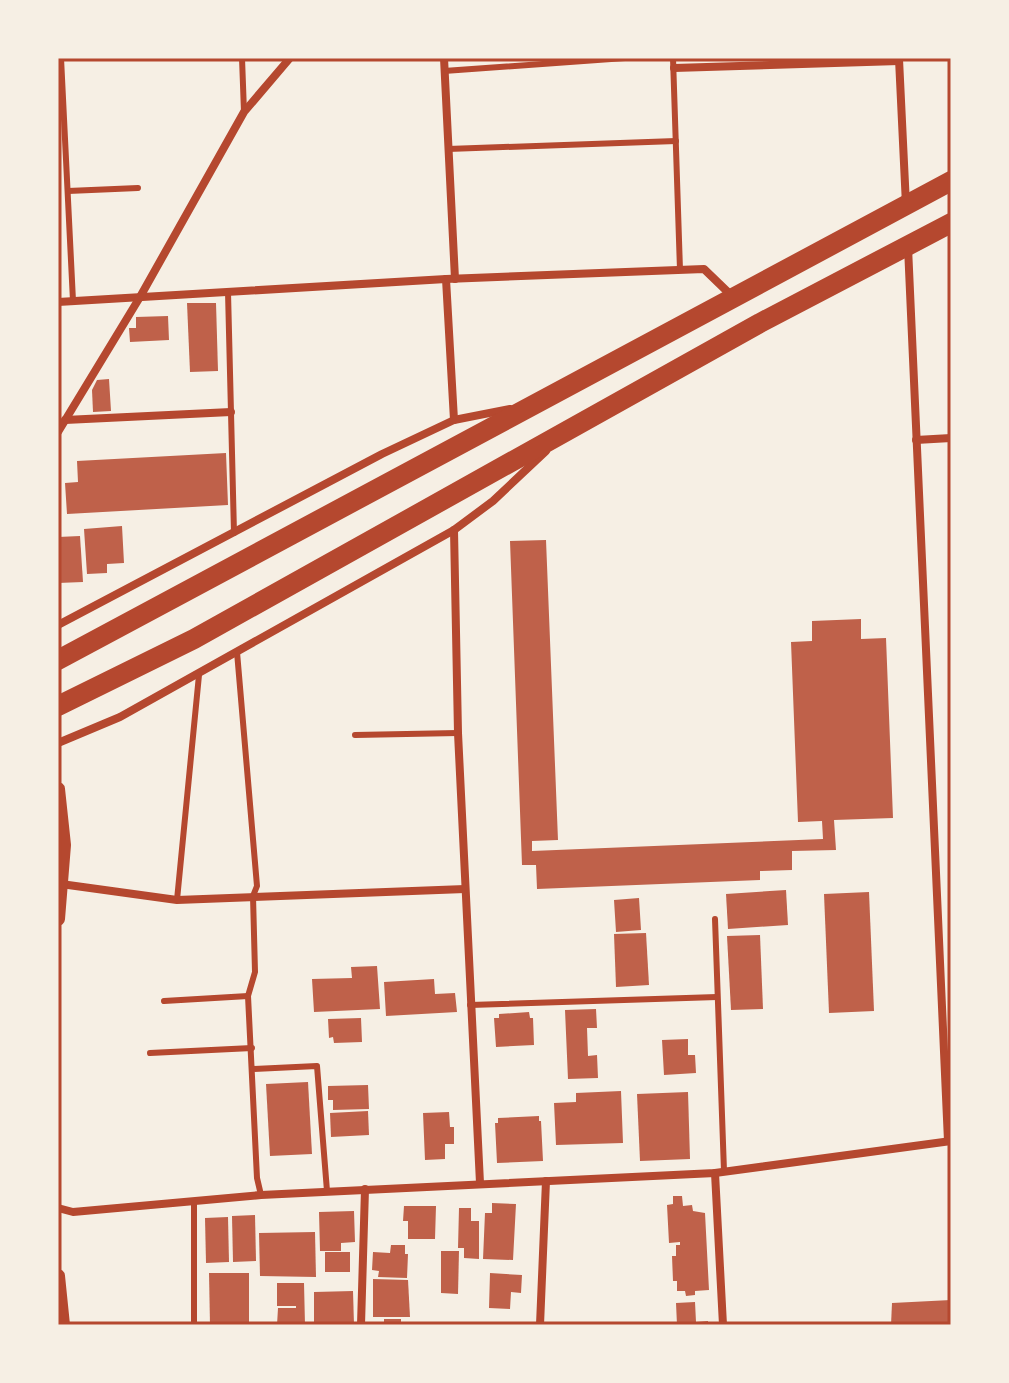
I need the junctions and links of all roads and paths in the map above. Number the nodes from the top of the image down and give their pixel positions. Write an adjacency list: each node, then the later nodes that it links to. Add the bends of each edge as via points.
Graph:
1 (61, 58): 15 (lane)
2 (242, 58): 10 (lane)
3 (290, 58): 10 (street)
4 (444, 58): 9 (street)
5 (625, 58): 7 (lane)
6 (899, 59): 8 (street); 16 (street)
7 (538, 62): 9 (lane)
8 (674, 63): 11 (lane)
9 (444, 71): 12 (street)
10 (244, 112): 22 (street)
11 (676, 141): 12 (lane); 19 (lane)
12 (448, 149): 20 (street)
13 (951, 181): 16 (main road)
14 (138, 188): 15 (lane)
15 (68, 191): 24 (lane)
16 (906, 205): 23 (main road)
17 (943, 231): 18 (main road)
18 (908, 247): 30 (main road); 33 (street)
19 (680, 270): 20 (street); 23 (street, via 704,269)
20 (451, 279): 21 (street); 29 (street)
21 (228, 292): 22 (street); 27 (lane)
22 (140, 297): 24 (street); 28 (street)
23 (734, 297): 26 (main road)
24 (73, 301): 25 (street)
25 (58, 302)
26 (534, 404): 29 (street); 38 (main road)
27 (231, 412): 28 (street); 35 (lane)
28 (65, 420): 31 (street)
29 (454, 420): 35 (street)
30 (569, 429): 34 (street); 40 (main road, via 194,639)
31 (58, 432)
32 (951, 438): 33 (street)
33 (916, 440): 58 (street)
34 (454, 530): 37 (street); 41 (street)
35 (234, 533): 36 (street)
36 (58, 625)
37 (237, 652): 39 (street); 47 (lane, via 257,886)
38 (58, 660)
39 (199, 675): 43 (street); 48 (lane)
40 (58, 706)
41 (458, 733): 42 (lane); 46 (street)
42 (355, 735)
43 (58, 743)
44 (58, 789): 45 (street, via 64,832)
45 (61, 884): 48 (street); 49 (street)
46 (465, 889): 47 (street); 54 (street)
47 (253, 896): 48 (street); 51 (lane, via 255,972)
48 (177, 900)
49 (58, 919)
50 (715, 919): 52 (lane)
51 (248, 996): 53 (lane); 55 (lane)
52 (717, 997): 54 (lane); 59 (lane)
53 (164, 1001)
54 (470, 1005): 61 (street)
55 (252, 1048): 56 (lane); 57 (lane)
56 (150, 1053)
57 (253, 1069): 63 (lane, via 317,1066); 64 (lane)
58 (950, 1141): 59 (street)
59 (720, 1172): 60 (street); 72 (street)
60 (546, 1181): 61 (street); 71 (street)
61 (480, 1183): 62 (street)
62 (365, 1189): 63 (street); 70 (street)
63 (327, 1191): 64 (street)
64 (261, 1195): 65 (street)
65 (194, 1200): 66 (street, via 73,1212); 69 (lane)
66 (58, 1208)
67 (58, 1276): 68 (street)
68 (63, 1325)
69 (194, 1325)
70 (361, 1325)
71 (540, 1325)
72 (723, 1325)

